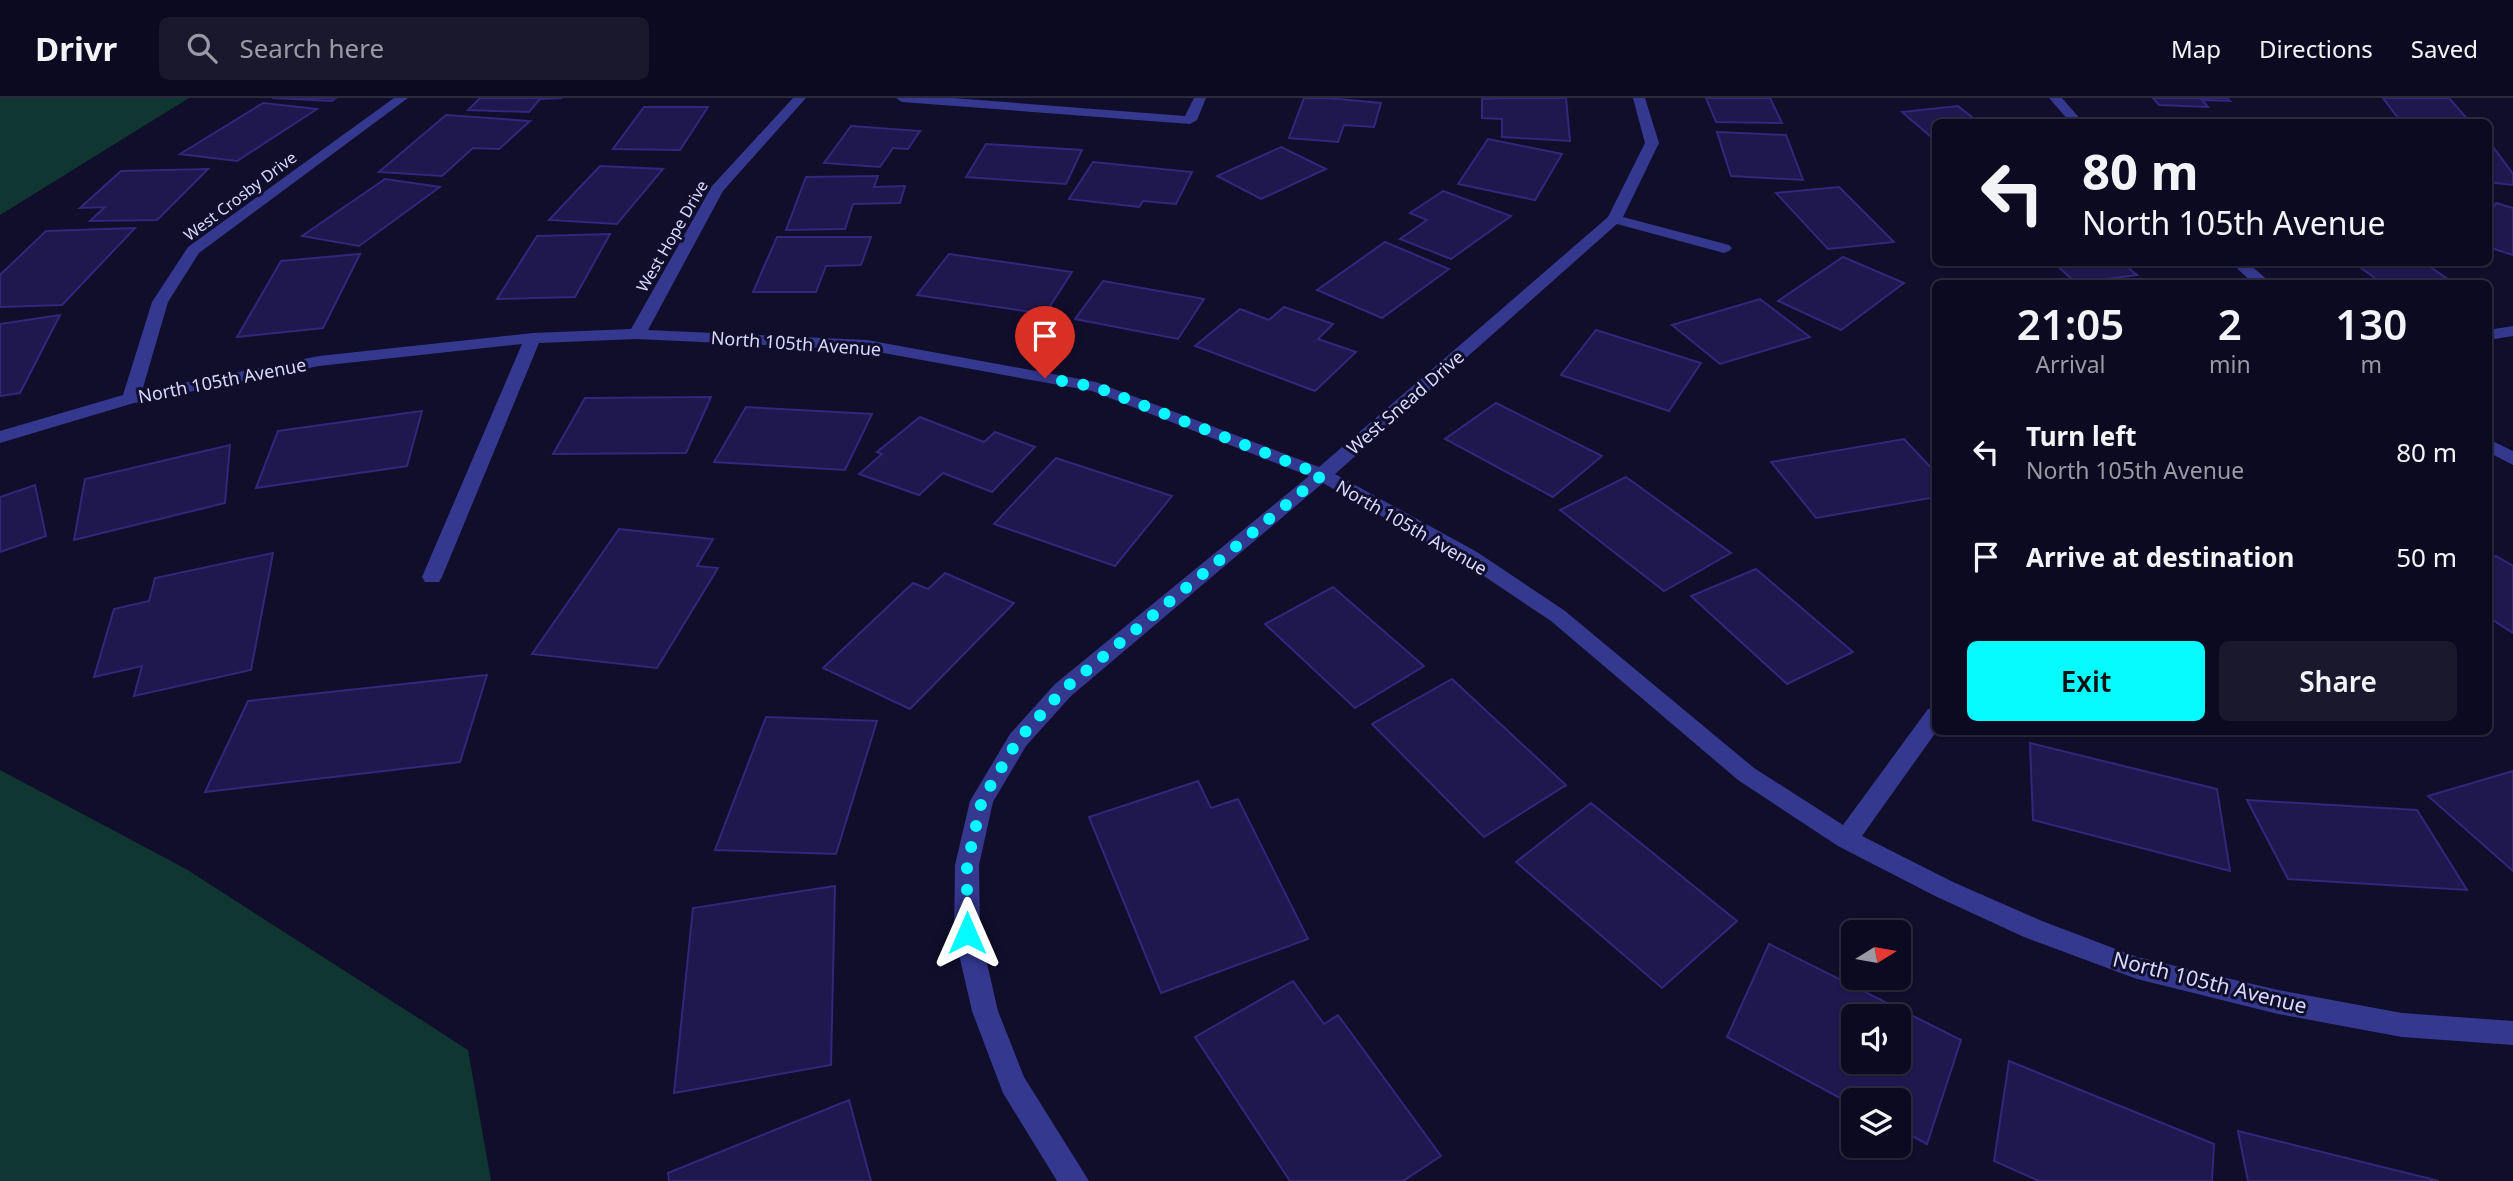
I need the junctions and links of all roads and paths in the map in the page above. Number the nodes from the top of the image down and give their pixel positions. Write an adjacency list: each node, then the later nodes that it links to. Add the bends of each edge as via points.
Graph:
1 (402, 98): 16 (street, West Crosby Drive, via 193,250 160,302)
2 (800, 98): 13 (street, West Hope Drive, via 718,189)
3 (902, 98): 4 (street, via 1190,120)
4 (1200, 98)
5 (1639, 98): 8 (street, West Snead Drive, via 1652,143)
6 (2055, 98): 7 (street)
7 (2074, 119)
8 (1614, 219): 9 (street); 20 (street, West Snead Drive)
9 (1724, 248)
10 (2242, 266): 11 (street)
11 (2259, 280)
12 (2513, 331): 14 (street)
13 (637, 334): 15 (street, North 105th Avenue); 20 (street, North 105th Avenue, via 867,345 1096,387)
14 (2492, 334)
15 (533, 338): 16 (street, North 105th Avenue, via 319,361); 21 (street)
16 (131, 398): 17 (street, North 105th Avenue)
17 (0, 437)
18 (2492, 446): 19 (street)
19 (2513, 459)
20 (1322, 475): 23 (street, North 105th Avenue, via 1470,557 1558,616 1746,774); 25 (street, West Snead Drive, via 1063,690 1018,740 982,800 967,865 967,933 985,1011 1013,1084)
21 (432, 577)
22 (1932, 721): 23 (street)
23 (1846, 839): 24 (street, North 105th Avenue, via 2033,929 2137,968 2278,1002 2402,1025)
24 (2513, 1033)
25 (1074, 1181)

